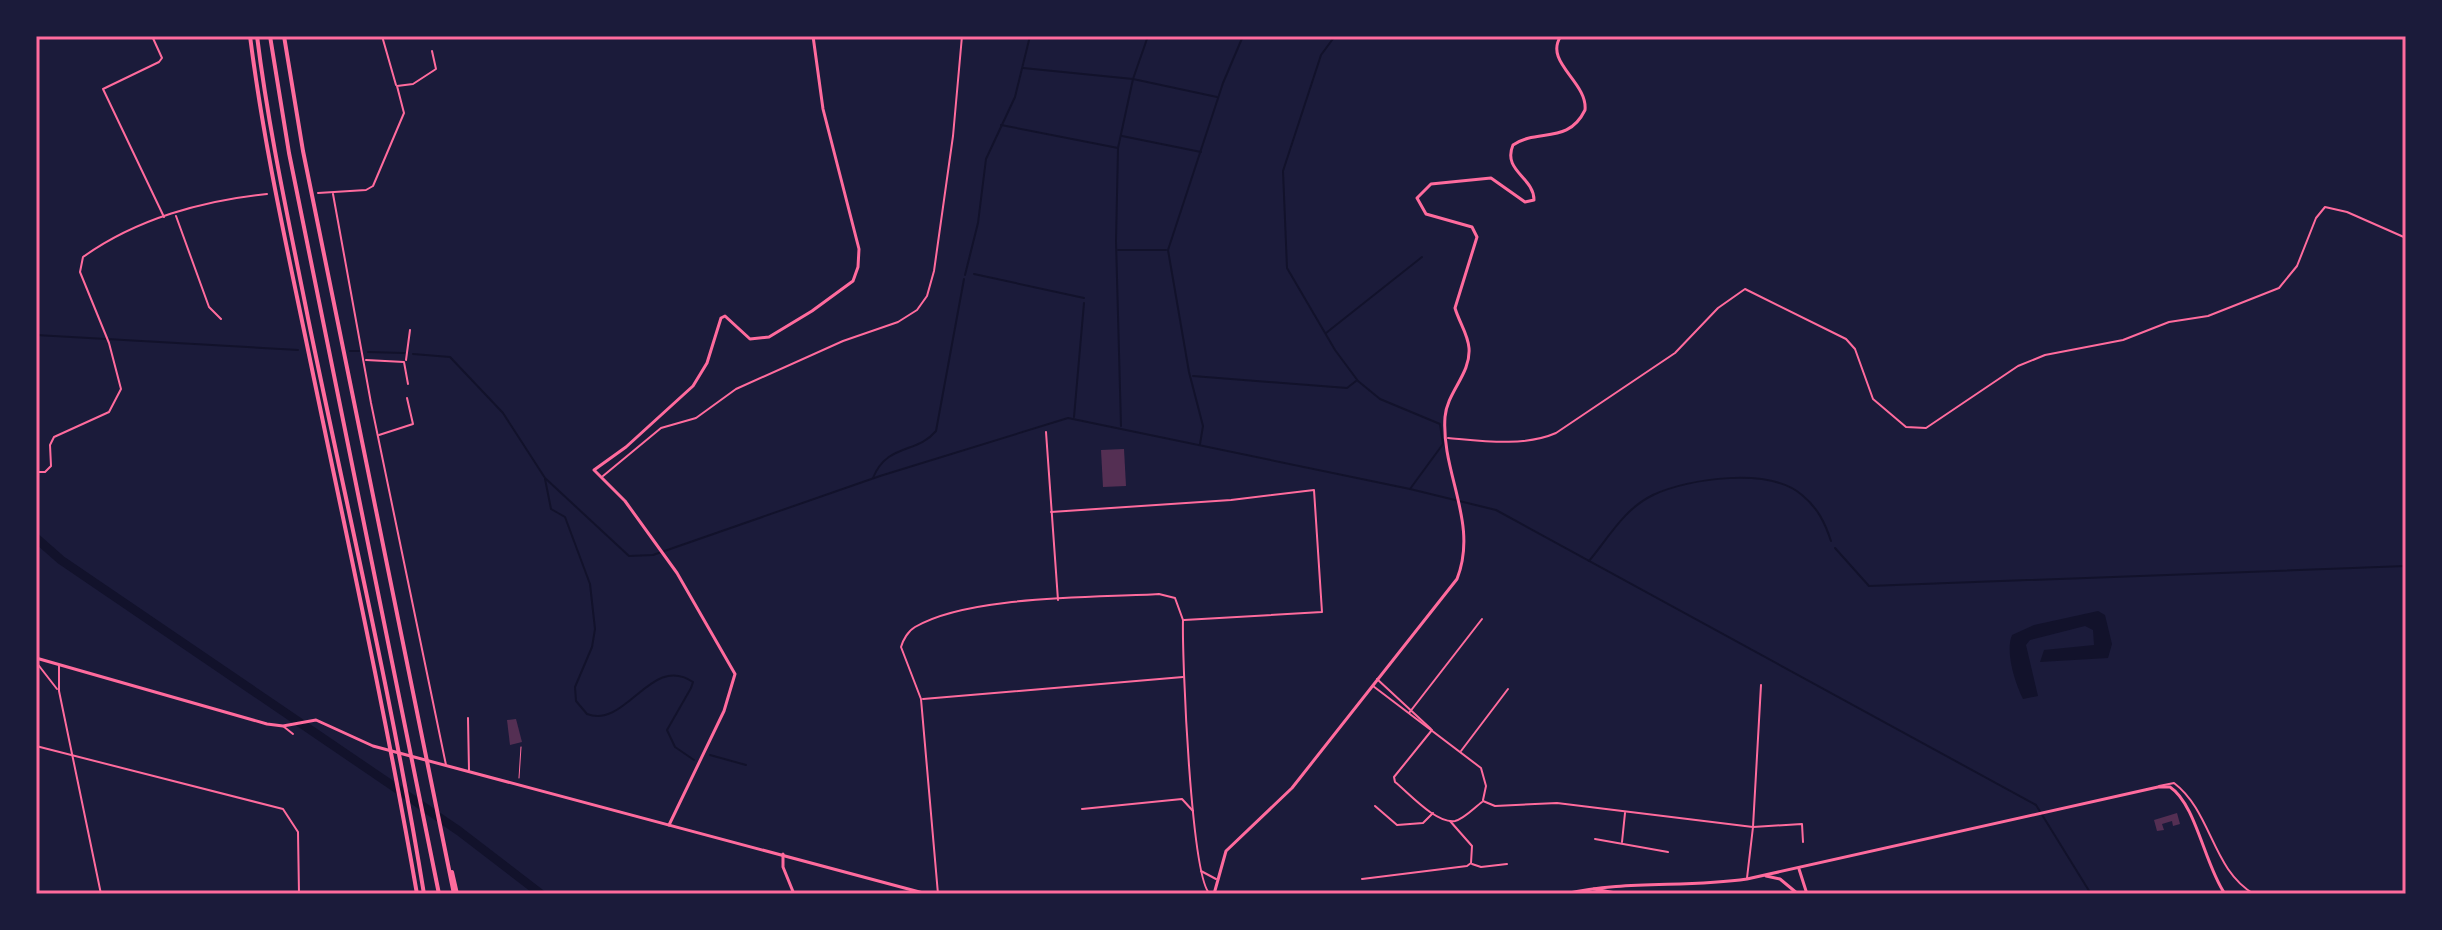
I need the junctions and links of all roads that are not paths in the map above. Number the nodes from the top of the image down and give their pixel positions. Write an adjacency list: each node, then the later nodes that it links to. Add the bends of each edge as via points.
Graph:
1 (152, 36): 16 (street, via 159,62 103,89)
2 (250, 36): 85 (highway, via 269,159)
3 (257, 36): 86 (highway, via 276,158 398,742)
4 (270, 36): 87 (highway)
5 (284, 36): 63 (highway)
6 (382, 36): 11 (street)
7 (813, 36): 28 (main road, via 823,109 859,249 856,274 834,296 769,337 750,339 721,318 707,363 693,386 626,447 596,466)
8 (962, 36): 28 (street, via 942,224 933,279 921,305 898,322 786,365 736,389 703,414 661,428)
9 (1561, 36): 26 (main road, via 1557,57 1586,104 1569,131 1513,145 1514,169 1532,189 1534,200 1525,202 1491,178 1431,184 1417,198 1426,214 1472,227 1477,237 1456,298 1470,350 1445,414)
10 (432, 51): 11 (street, via 436,69 413,84)
11 (397, 86): 14 (street, via 404,113 379,177 366,190)
12 (318, 193): 14 (street)
13 (267, 194): 15 (street, via 221,199)
14 (333, 194): 20 (street)
15 (175, 214): 16 (street); 18 (street, via 209,307)
16 (164, 217): 27 (street, via 111,239 81,260 80,272 121,389 115,405 54,437 51,466)
17 (2406, 238): 26 (street, via 2325,207 2297,266 2279,288 2208,316 2045,355 2018,366 1926,428 1906,427 1873,399 1855,349 1846,339 1745,289 1718,308 1675,353 1556,433 1496,442)
18 (221, 319)
19 (410, 330): 21 (street)
20 (365, 360): 21 (street); 25 (street)
21 (404, 362): 22 (street)
22 (408, 384)
23 (407, 398): 25 (street, via 413,424)
24 (1046, 432): 29 (street)
25 (378, 435): 53 (street)
26 (1448, 438): 36 (main road, via 1466,546 1457,579)
27 (36, 472)
28 (602, 477): 64 (main road, via 665,557 736,678)
29 (1051, 512): 30 (street); 32 (street, via 1314,490 1322,612)
30 (1058, 601): 32 (street, via 1159,594 1175,598); 43 (street, via 952,614 913,628 901,647)
31 (1482, 619): 44 (street)
32 (1183, 620): 35 (street)
33 (36, 660): 34 (main road); 41 (street)
34 (59, 664): 41 (street); 47 (main road)
35 (1184, 677): 43 (street); 59 (street)
36 (1377, 679): 37 (main road); 39 (street)
37 (1372, 685): 42 (street); 78 (main road, via 1275,807 1226,851)
38 (1761, 685): 65 (street)
39 (1386, 686): 42 (street); 44 (street)
40 (1508, 689): 51 (street)
41 (59, 691): 52 (street)
42 (1382, 692): 45 (street)
43 (921, 699): 91 (street)
44 (1411, 710): 45 (street); 48 (street)
45 (1408, 714): 48 (street)
46 (468, 718): 54 (street)
47 (283, 726): 49 (street); 53 (main road, via 308,720 328,723 373,746)
48 (1432, 730): 51 (street); 61 (street, via 1394,777)
49 (293, 734)
50 (36, 746): 52 (street)
51 (1461, 751): 56 (street, via 1485,777)
52 (72, 756): 83 (street); 84 (street, via 283,809 298,832)
53 (446, 765): 54 (main road)
54 (469, 771): 64 (main road)
55 (2158, 787): 73 (main road); 98 (main road, via 2170,787 2182,800); 99 (street, via 2174,783 2183,790 2232,875)
56 (1483, 801): 60 (street, via 1495,806 1557,803); 62 (street)
57 (1375, 806): 61 (street, via 1397,825 1423,823)
58 (1082, 809): 59 (street, via 1182,799)
59 (1194, 812): 74 (street)
60 (1625, 812): 65 (street); 68 (street)
61 (1433, 813): 62 (street)
62 (1450, 821): 71 (street, via 1472,846)
63 (439, 824): 88 (highway); 88 (highway)
64 (669, 825): 70 (main road)
65 (1753, 827): 67 (street, via 1802,824); 77 (street)
66 (1595, 839): 68 (street)
67 (1803, 842)
68 (1622, 844): 69 (street)
69 (1668, 852)
70 (783, 854): 89 (main road); 90 (main road)
71 (1471, 863): 72 (street); 76 (street)
72 (1507, 864)
73 (1799, 869): 75 (main road); 97 (main road)
74 (1201, 870): 78 (street); 79 (street)
75 (1763, 875): 77 (main road); 96 (main road, via 1780,879)
76 (1362, 879)
77 (1747, 879): 81 (main road)
78 (1217, 880): 80 (main road)
79 (1203, 887): 80 (street); 92 (street)
80 (1215, 888): 92 (main road)
81 (1590, 889): 94 (main road); 95 (main road)
82 (1437, 892): 93 (street)
83 (101, 894)
84 (299, 894)
85 (417, 894)
86 (424, 894)
87 (439, 894)
88 (455, 894)
89 (794, 894)
90 (927, 894)
91 (938, 894)
92 (1212, 894)
93 (1415, 894)
94 (1565, 894)
95 (1621, 894)
96 (1798, 894)
97 (1807, 894)
98 (2225, 894)
99 (2254, 894)

